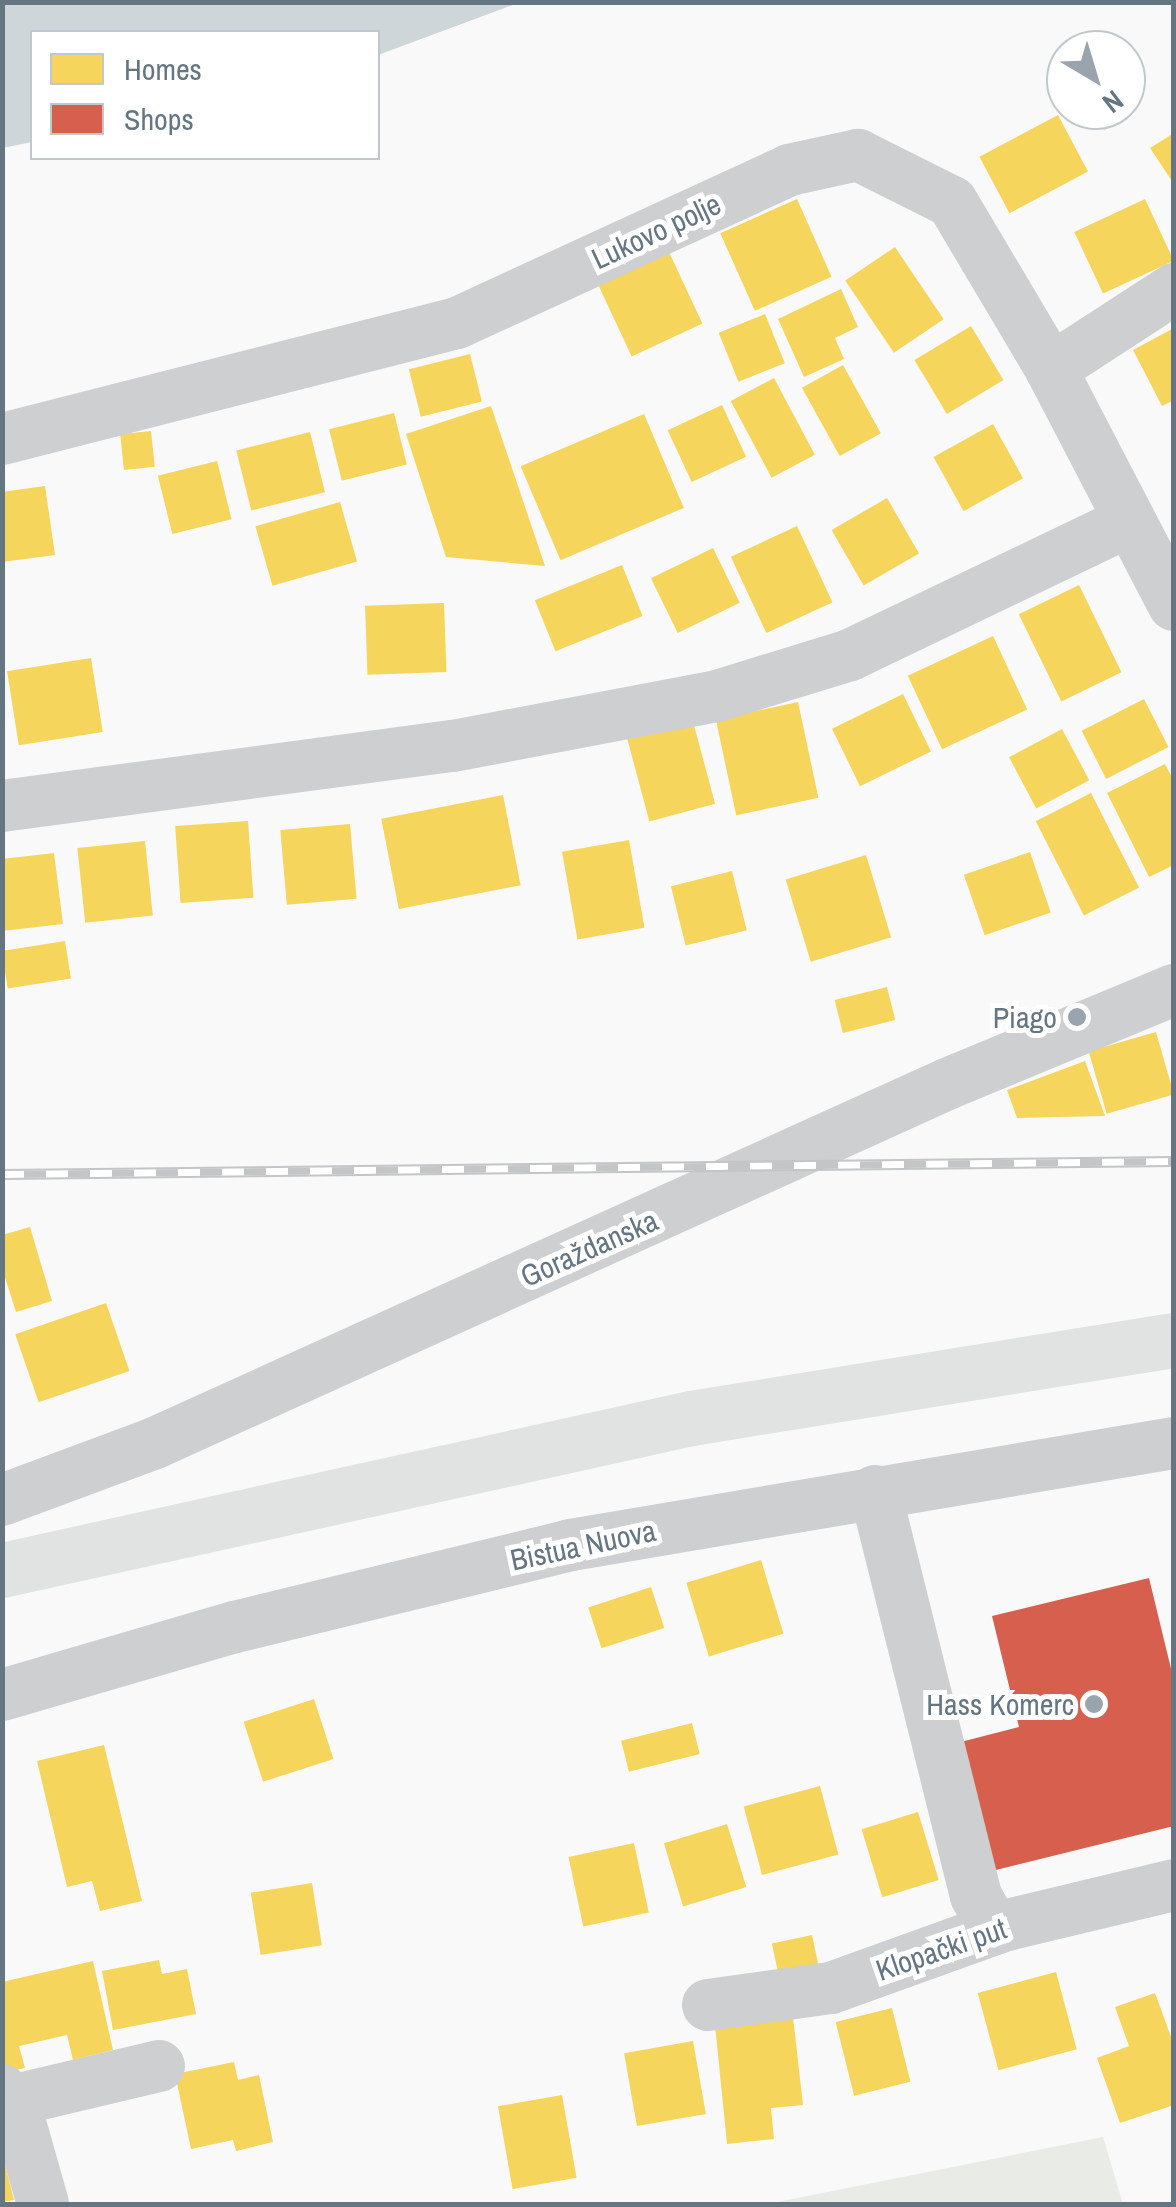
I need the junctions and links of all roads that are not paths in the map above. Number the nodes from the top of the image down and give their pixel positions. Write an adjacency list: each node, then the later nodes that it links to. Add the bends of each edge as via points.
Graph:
1 (1174, 290): 2 (street)
2 (1051, 369): 3 (street, Lukovo polje, via 952,202 858,155 789,170 457,322); 4 (street, Lukovo polje)
3 (2, 439)
4 (1128, 522): 5 (street, Lukovo polje); 6 (street, via 850,655 716,696 453,746)
5 (1174, 605)
6 (2, 806)
7 (1174, 990): 11 (street, Goraždanska, via 947,1084 155,1443)
8 (1174, 1340): 12 (highway, via 672,1422)
9 (1174, 1444): 10 (street, Bistua Nuova)
10 (875, 1490): 13 (street, Bistua Nuova, via 571,1544 235,1627); 15 (street, via 976,1896)
11 (2, 1500)
12 (2, 1570)
13 (2, 1695)
14 (1174, 1885): 15 (street, Klopački put)
15 (994, 1929): 16 (street, Klopački put, via 831,1988)
16 (708, 2006)
17 (158, 2066): 18 (street)
18 (7, 2096): 19 (street)
19 (44, 2204)

